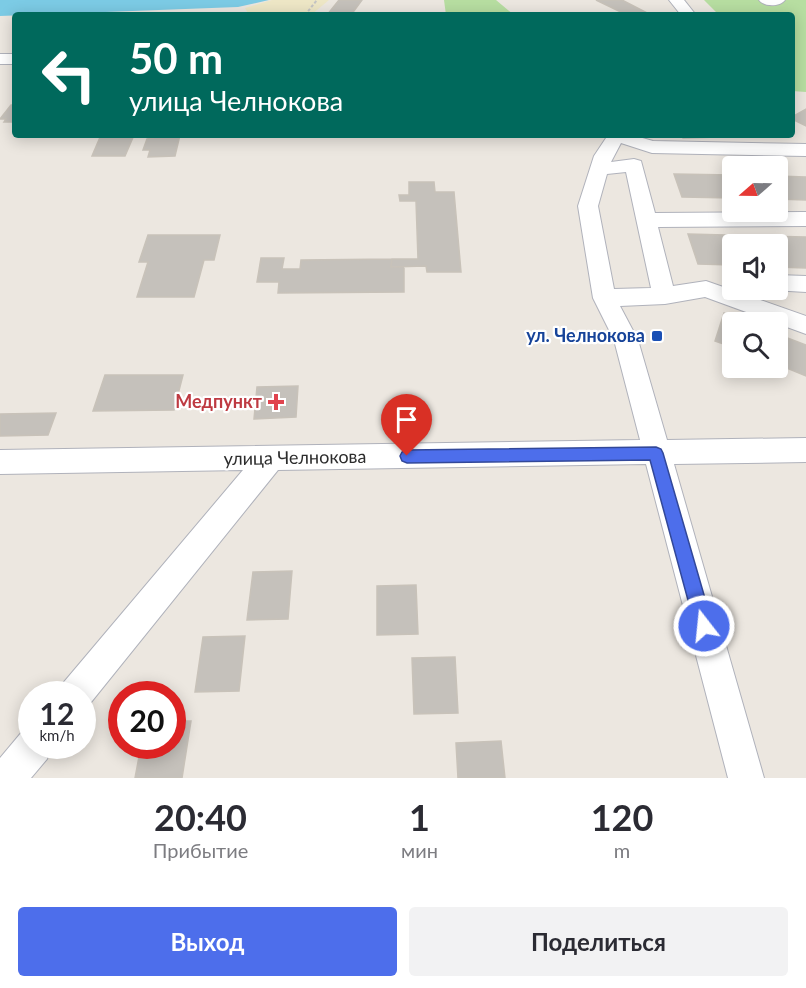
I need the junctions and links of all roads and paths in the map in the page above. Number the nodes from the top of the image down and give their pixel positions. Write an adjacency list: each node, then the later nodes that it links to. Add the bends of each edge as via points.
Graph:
1 (317, 0): 5 (path)
2 (676, 0): 6 (street)
3 (766, 0): 4 (street)
4 (778, 0)
5 (307, 12)
6 (686, 12)
7 (615, 138): 10 (street)
8 (623, 138): 9 (street, via 652,147)
9 (806, 150)
10 (598, 169): 12 (street, via 634,165); 17 (street, via 588,206)
11 (806, 219): 12 (street)
12 (646, 220): 16 (street)
13 (722, 283): 16 (street)
14 (788, 283): 15 (street)
15 (806, 284)
16 (662, 288): 17 (street); 18 (street, via 706,289)
17 (604, 298): 20 (street, via 626,340)
18 (806, 325)
19 (806, 450): 20 (street, улица Челнокова)
20 (656, 453): 21 (street, улица Челнокова); 26 (street)
21 (271, 458): 22 (street, улица Челнокова); 23 (street)
22 (0, 462)
23 (87, 681)
24 (23, 759): 25 (street)
25 (7, 778)
26 (746, 778)

